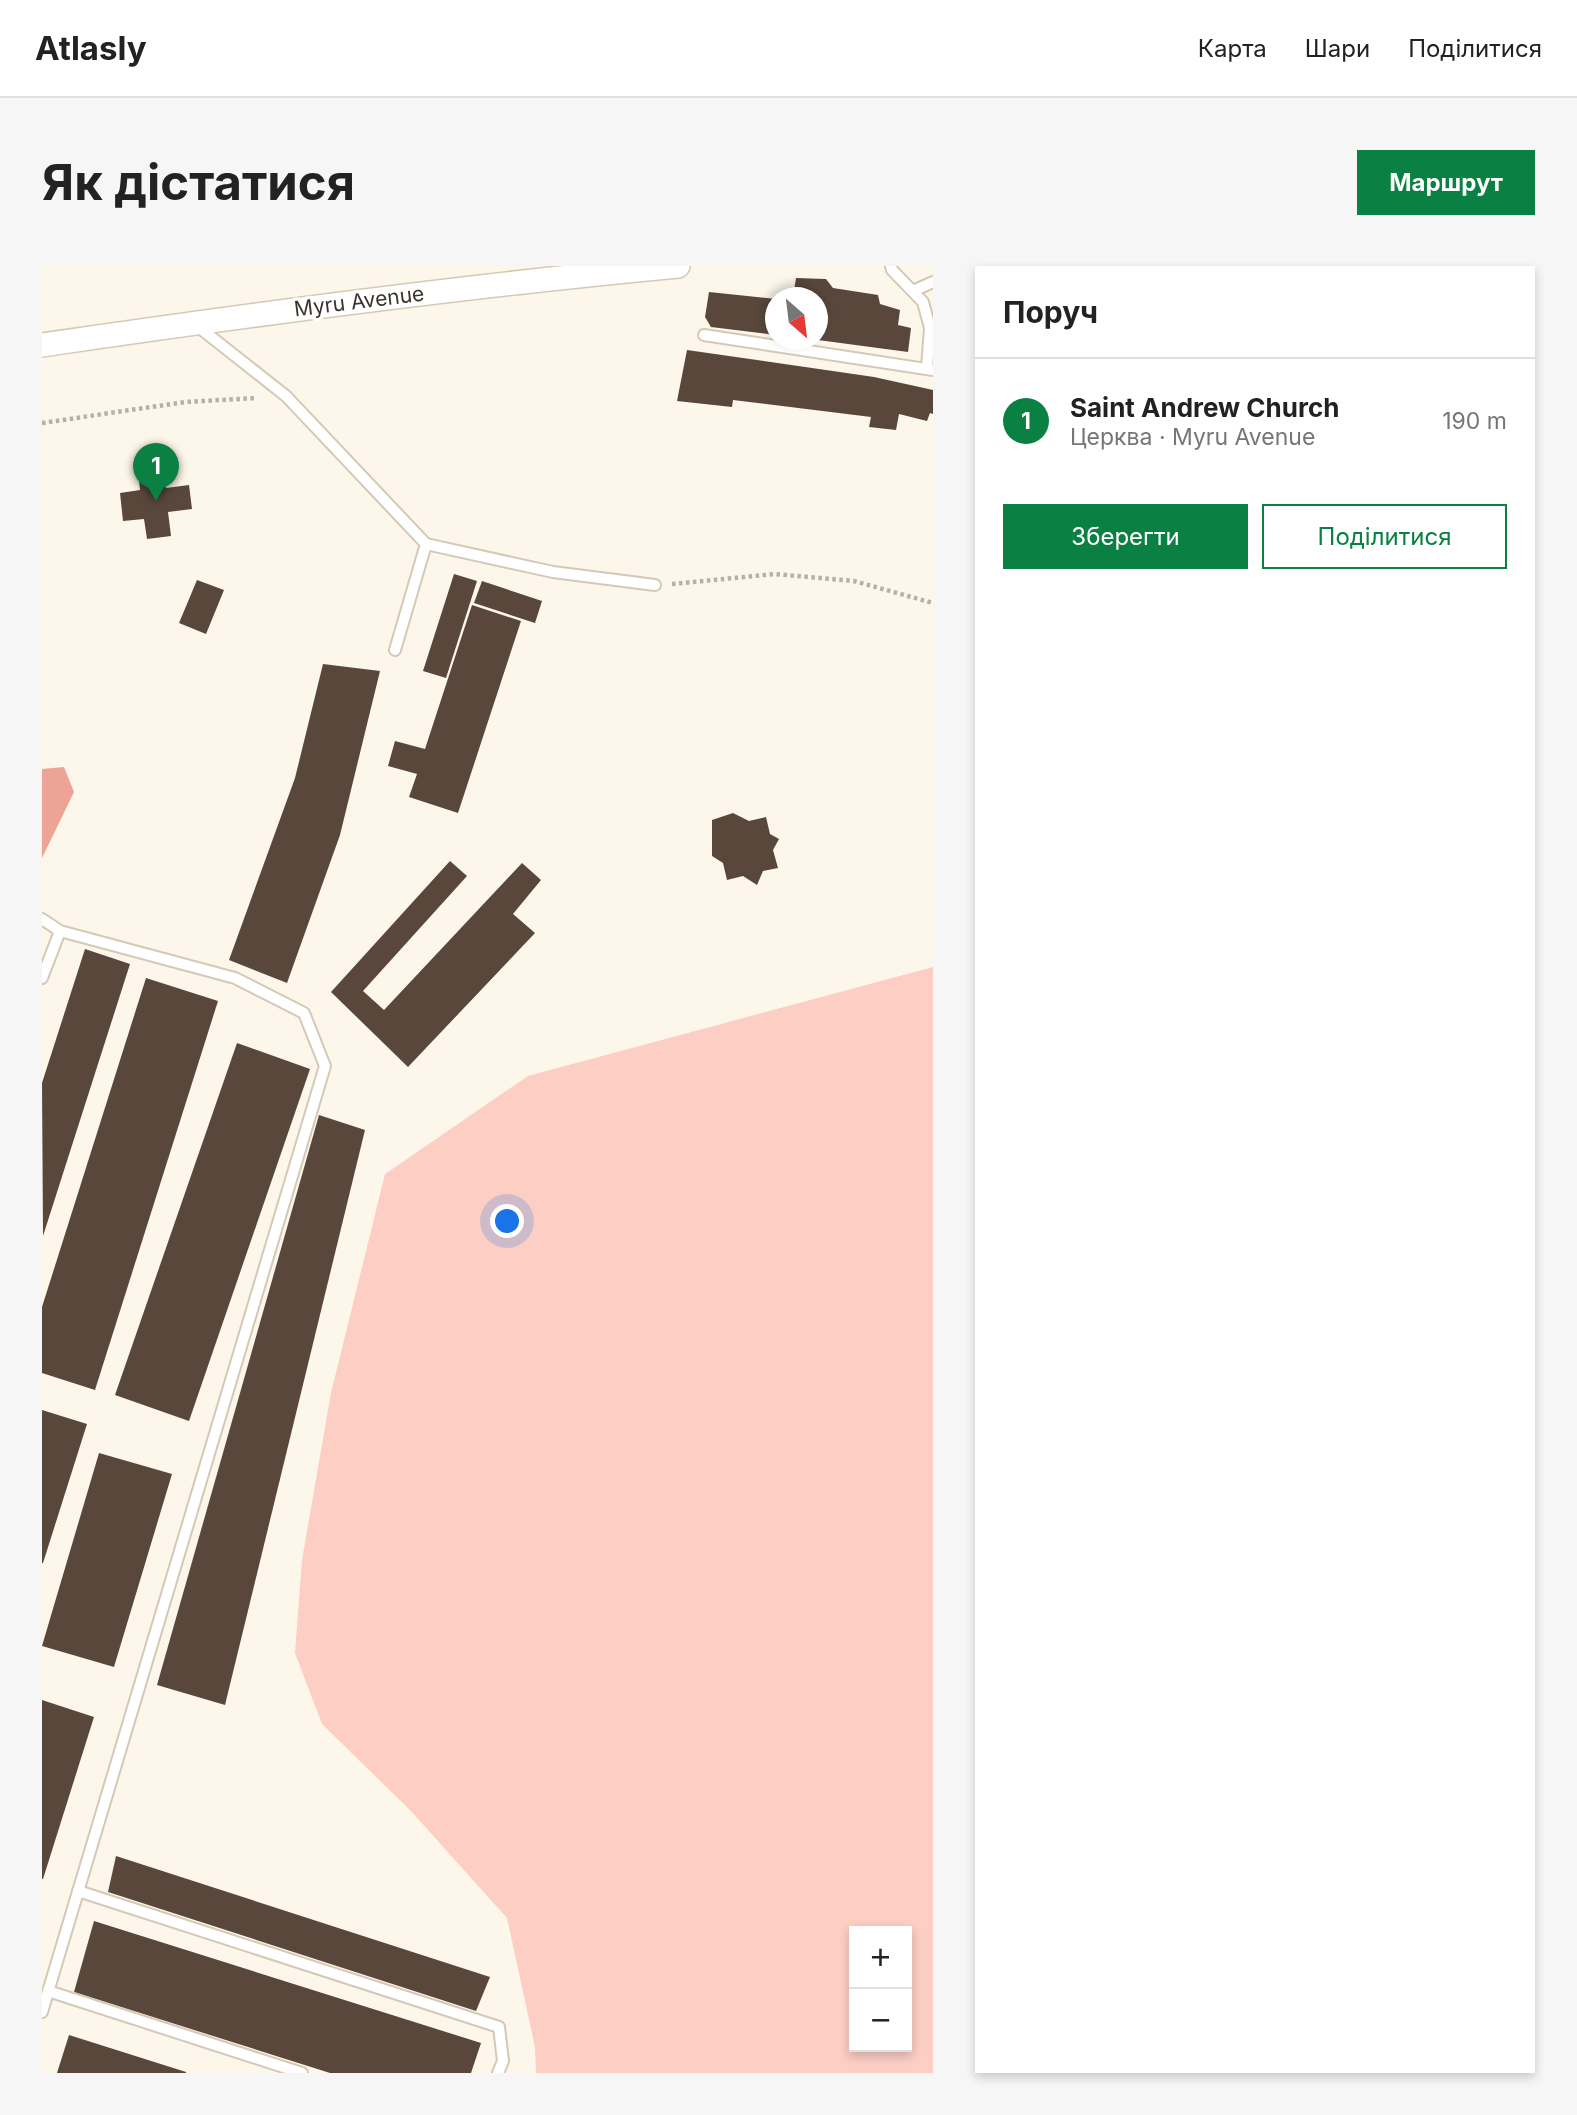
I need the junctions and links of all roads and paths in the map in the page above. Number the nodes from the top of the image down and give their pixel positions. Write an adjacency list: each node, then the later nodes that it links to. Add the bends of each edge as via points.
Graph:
1 (678, 266): 5 (street, Myru Avenue)
2 (891, 266): 4 (lane)
3 (933, 282): 4 (lane)
4 (913, 291): 8 (lane, via 923,302 930,328)
5 (194, 323): 7 (street, Myru Avenue); 9 (lane)
6 (704, 335): 8 (lane)
7 (42, 345)
8 (930, 369)
9 (286, 396): 10 (path, via 186,402); 11 (lane)
10 (42, 423)
11 (426, 544): 12 (lane, via 553,572); 14 (lane)
12 (654, 585): 13 (path, via 775,574 854,581)
13 (933, 603)
14 (396, 650)
15 (42, 919): 16 (lane)
16 (60, 931): 17 (lane); 18 (lane, via 235,978 304,1013 325,1066)
17 (42, 978)
18 (78, 1891): 19 (lane); 22 (lane, via 499,2027 503,2061)
19 (48, 1991): 20 (lane); 21 (lane)
20 (42, 2012)
21 (302, 2073)
22 (498, 2073)

